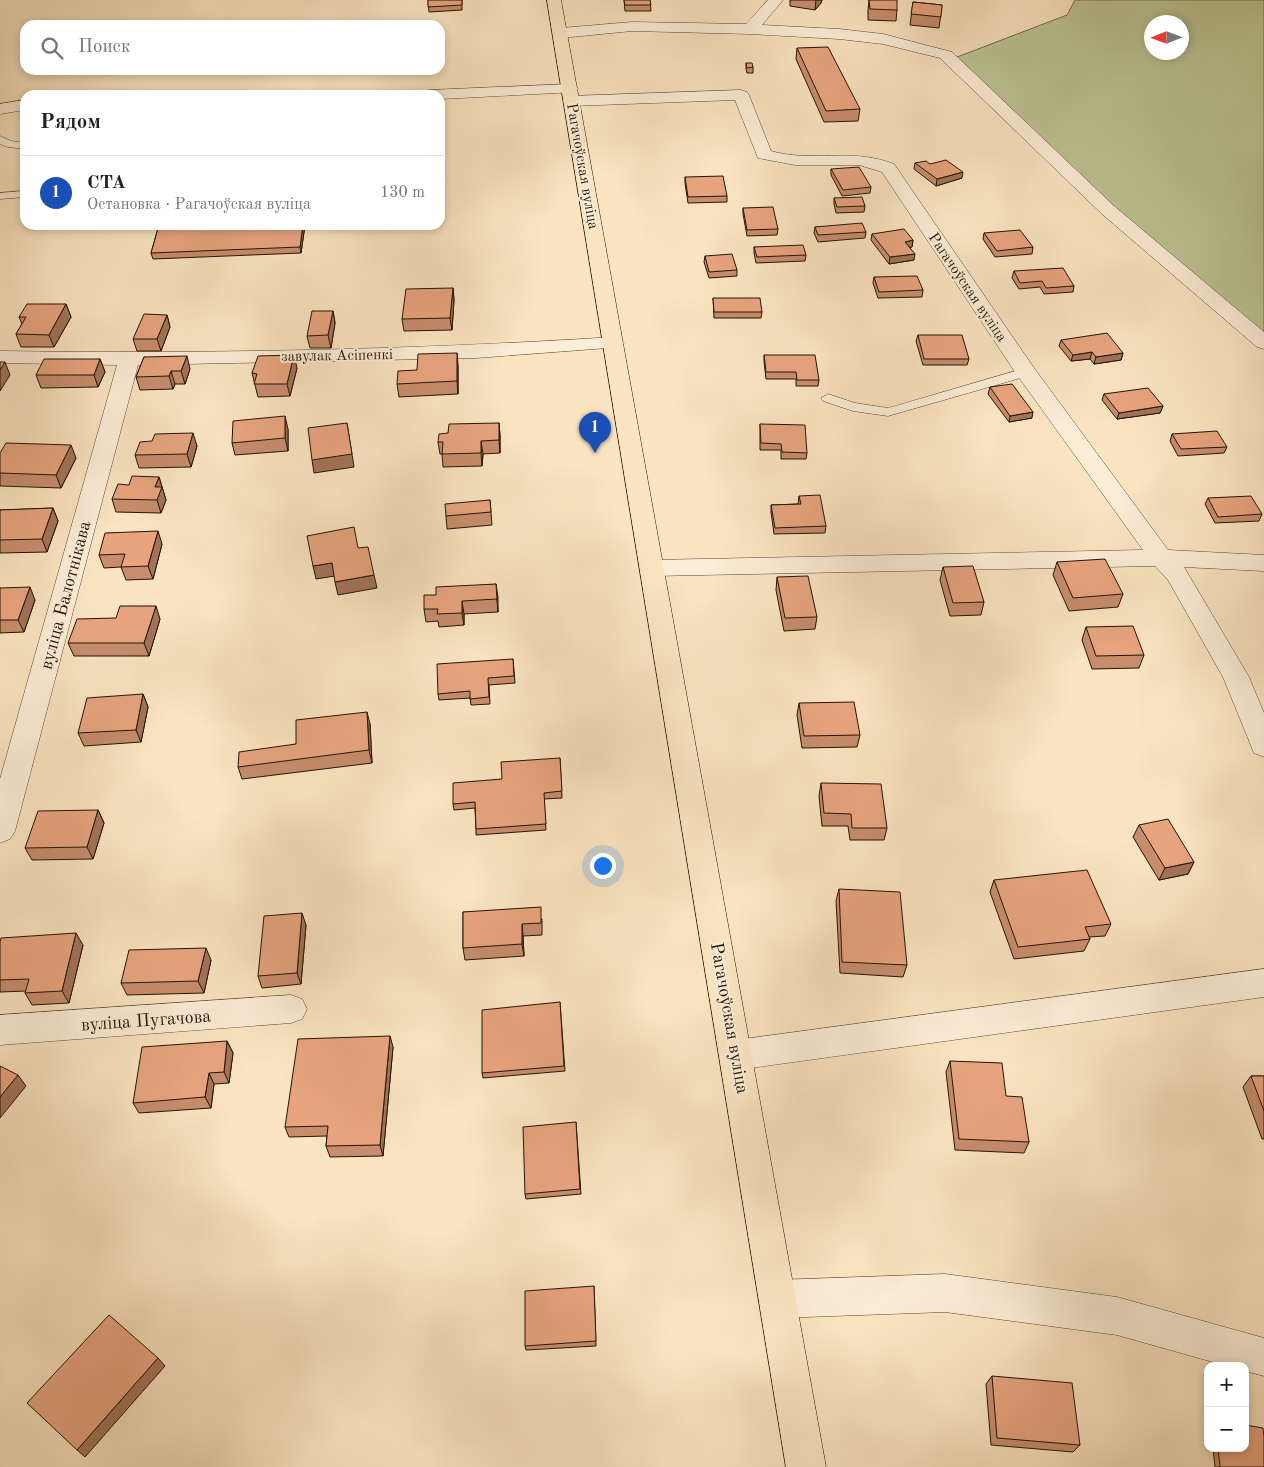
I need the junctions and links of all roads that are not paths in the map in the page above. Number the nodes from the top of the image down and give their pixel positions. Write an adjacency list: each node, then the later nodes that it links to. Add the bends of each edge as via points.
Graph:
1 (554, 0): 5 (main road, Рагачоўская вуліца)
2 (772, 4): 3 (street, via 721,22); 4 (street)
3 (690, 27): 4 (street); 5 (street, via 644,25)
4 (750, 29): 15 (street, via 884,39 946,54 1108,210)
5 (560, 34): 7 (main road, Рагачоўская вуліца)
6 (445, 95): 7 (street)
7 (570, 95): 14 (main road, Рагачоўская вуліца); 18 (street, Рагачоўская вуліца, via 741,95 764,154 791,161 862,160 888,168)
8 (20, 106): 9 (street)
9 (0, 109)
10 (0, 139): 11 (lane)
11 (20, 145)
12 (20, 194): 13 (lane)
13 (0, 196)
14 (614, 343): 17 (street, завулак Асіпенкі, via 476,352); 22 (main road, Рагачоўская вуліца)
15 (1264, 343)
16 (0, 357): 17 (street, завулак Асіпенкі)
17 (129, 360): 24 (street, вуліца Балотнікава)
18 (1026, 372): 19 (lane, via 888,412 853,407); 20 (street, Рагачоўская вуліца)
19 (828, 398)
20 (1161, 558): 21 (street); 22 (street); 23 (street, Рагачоўская вуліца, via 1177,575 1236,677)
21 (1264, 563)
22 (652, 568): 28 (main road, Рагачоўская вуліца)
23 (1264, 746)
24 (0, 831)
25 (1264, 983): 28 (street)
26 (291, 1008): 27 (street, вуліца Пугачова)
27 (0, 1030)
28 (736, 1055): 29 (main road, Рагачоўская вуліца)
29 (778, 1299): 30 (street, via 945,1293 1117,1316); 31 (main road, Рагачоўская вуліца)
30 (1264, 1357)
31 (806, 1467)

